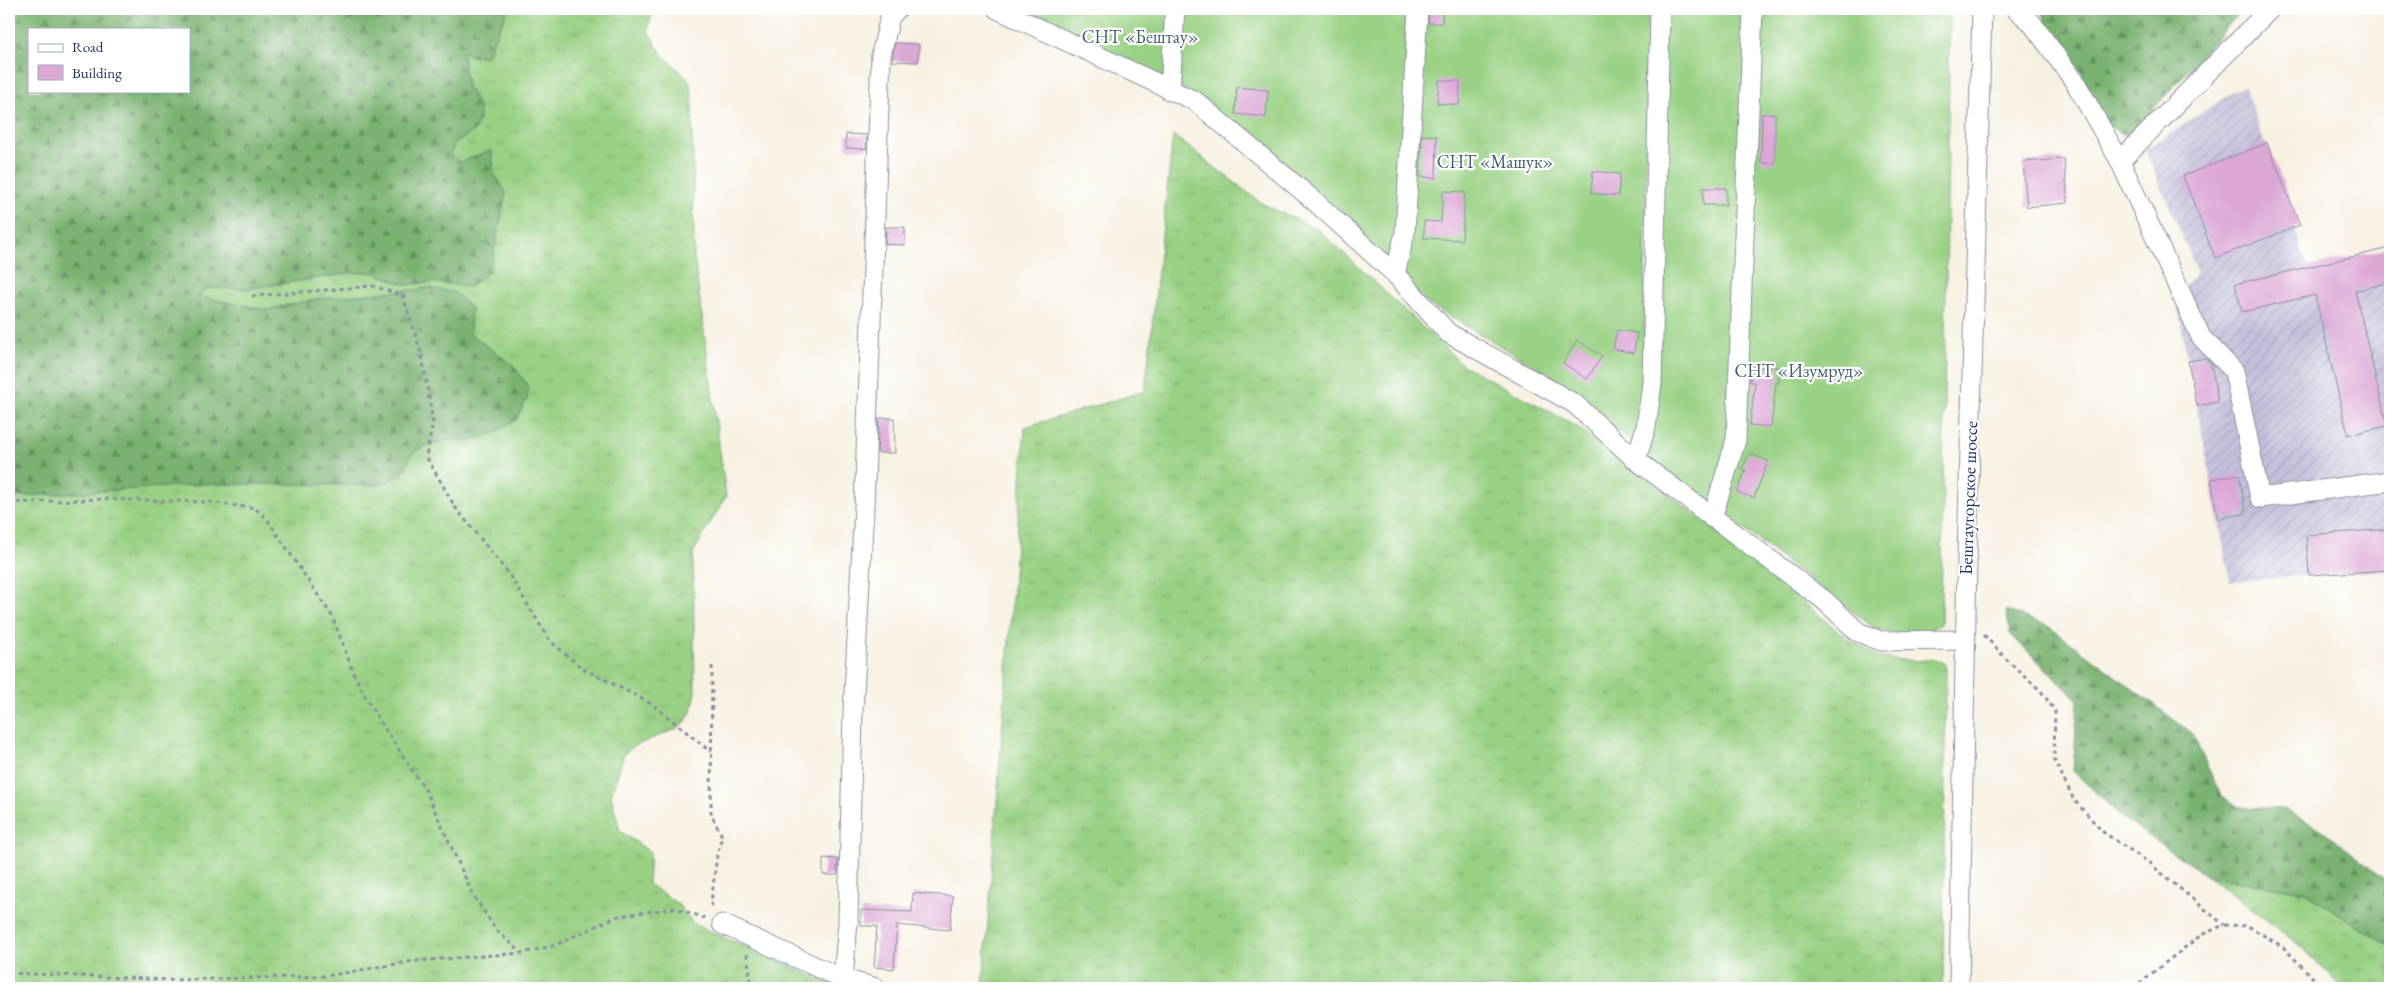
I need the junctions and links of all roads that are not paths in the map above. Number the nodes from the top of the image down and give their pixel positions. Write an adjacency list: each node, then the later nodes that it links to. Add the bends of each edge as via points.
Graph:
1 (897, 9): 18 (street, via 890,17 881,55 853,712 848,922)
2 (997, 9): 10 (street)
3 (1175, 9): 10 (street)
4 (1418, 9): 12 (street, via 1405,233)
5 (1660, 9): 13 (street, via 1652,383 1646,427)
6 (1753, 9): 15 (street, via 1736,440)
7 (1982, 9): 16 (street, Бештаугорское шоссе)
8 (2016, 9): 11 (street, via 2031,22 2075,82)
9 (2270, 9): 11 (street)
10 (1170, 91): 12 (street, via 1194,101 1312,199)
11 (2120, 161): 14 (street, via 2202,337 2234,371 2260,498)
12 (1395, 274): 13 (street, via 1448,333 1575,404)
13 (1636, 460): 15 (street)
14 (2390, 481)
15 (1712, 518): 16 (street, via 1824,600 1858,632 1881,642)
16 (1965, 635): 20 (street, Бештаугорское шоссе)
17 (722, 924): 18 (street)
18 (843, 979): 19 (street)
19 (876, 988)
20 (1959, 988)

